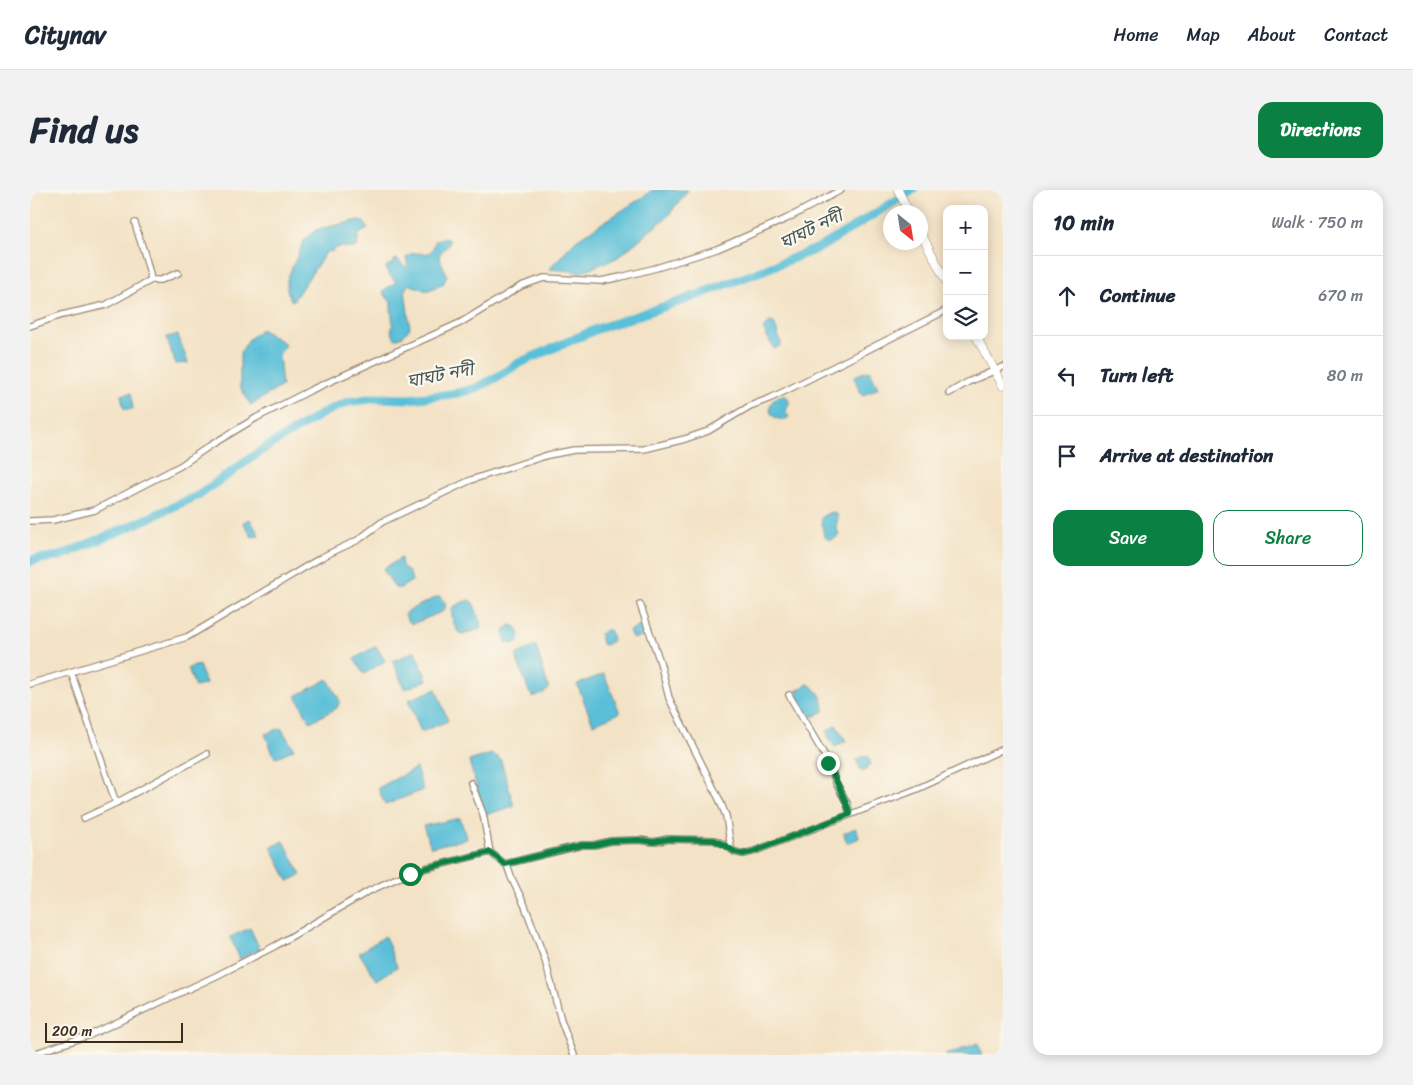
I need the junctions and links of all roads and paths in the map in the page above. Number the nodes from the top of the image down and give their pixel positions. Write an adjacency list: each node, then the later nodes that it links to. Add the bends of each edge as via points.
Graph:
1 (840, 190): 16 (street, via 786,219 717,249 656,268 601,281 544,278 521,286 460,323 256,418 180,466 95,510 53,520)
2 (898, 190): 3 (main road)
3 (906, 205)
4 (135, 223): 8 (street)
5 (928, 248): 7 (main road)
6 (178, 273): 8 (street)
7 (943, 276)
8 (151, 280): 10 (street, via 106,305)
9 (943, 312): 18 (street, via 750,406 708,431 644,449 574,450 548,455 471,480 382,522 358,540 324,556 187,637)
10 (30, 326)
11 (978, 340): 13 (main road)
12 (1003, 367): 13 (street)
13 (995, 371): 14 (main road); 15 (street)
14 (1003, 386)
15 (949, 393)
16 (30, 521)
17 (640, 604): 27 (street, via 669,698 726,816)
18 (71, 672): 19 (street); 24 (street)
19 (30, 684)
20 (789, 695): 25 (street, via 828,763)
21 (1003, 749): 25 (street, via 917,789)
22 (207, 754): 24 (street)
23 (471, 783): 28 (street, via 484,814)
24 (116, 803): 26 (street)
25 (850, 814): 27 (street, via 752,852 743,854)
26 (84, 818)
27 (731, 848): 29 (street, via 714,840 611,841)
28 (490, 852): 29 (street); 30 (street, via 395,879 216,976 90,1035)
29 (505, 864): 31 (street, via 525,906)
30 (30, 1055)
31 (574, 1055)

